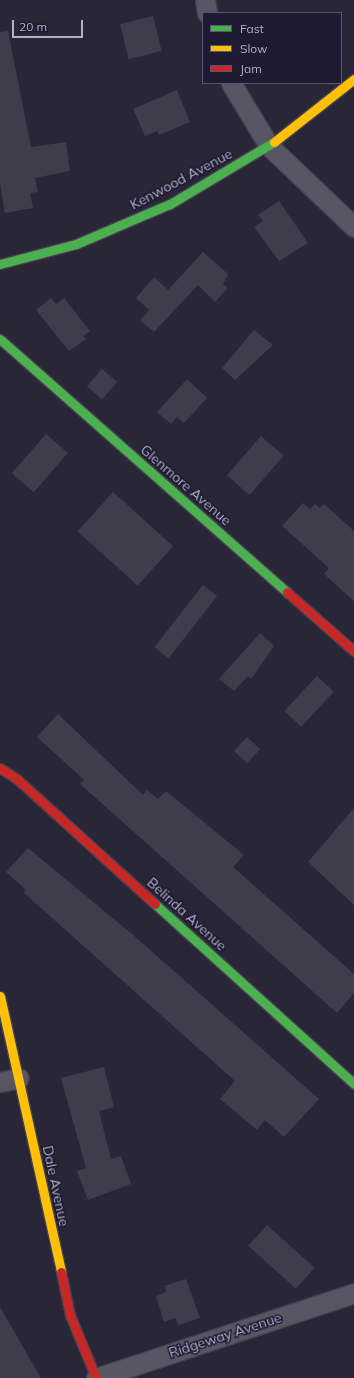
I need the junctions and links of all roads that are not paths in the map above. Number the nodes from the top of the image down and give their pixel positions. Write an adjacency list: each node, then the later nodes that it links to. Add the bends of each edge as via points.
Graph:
1 (205, 0): 2 (street)
2 (207, 12)
3 (354, 79): 5 (street, Kenwood Avenue)
4 (232, 84): 5 (street)
5 (268, 146): 6 (street); 7 (street, Kenwood Avenue, via 208,183 135,220 76,244)
6 (354, 227)
7 (0, 264)
8 (0, 339): 9 (street, Glenmore Avenue)
9 (354, 651)
10 (0, 768): 14 (street, Belinda Avenue, via 17,779)
11 (0, 996): 12 (street, Dale Avenue)
12 (19, 1078): 13 (street); 16 (street, Dale Avenue, via 70,1315)
13 (0, 1082)
14 (354, 1084)
15 (354, 1293): 16 (street, Ridgeway Avenue)
16 (96, 1378)

